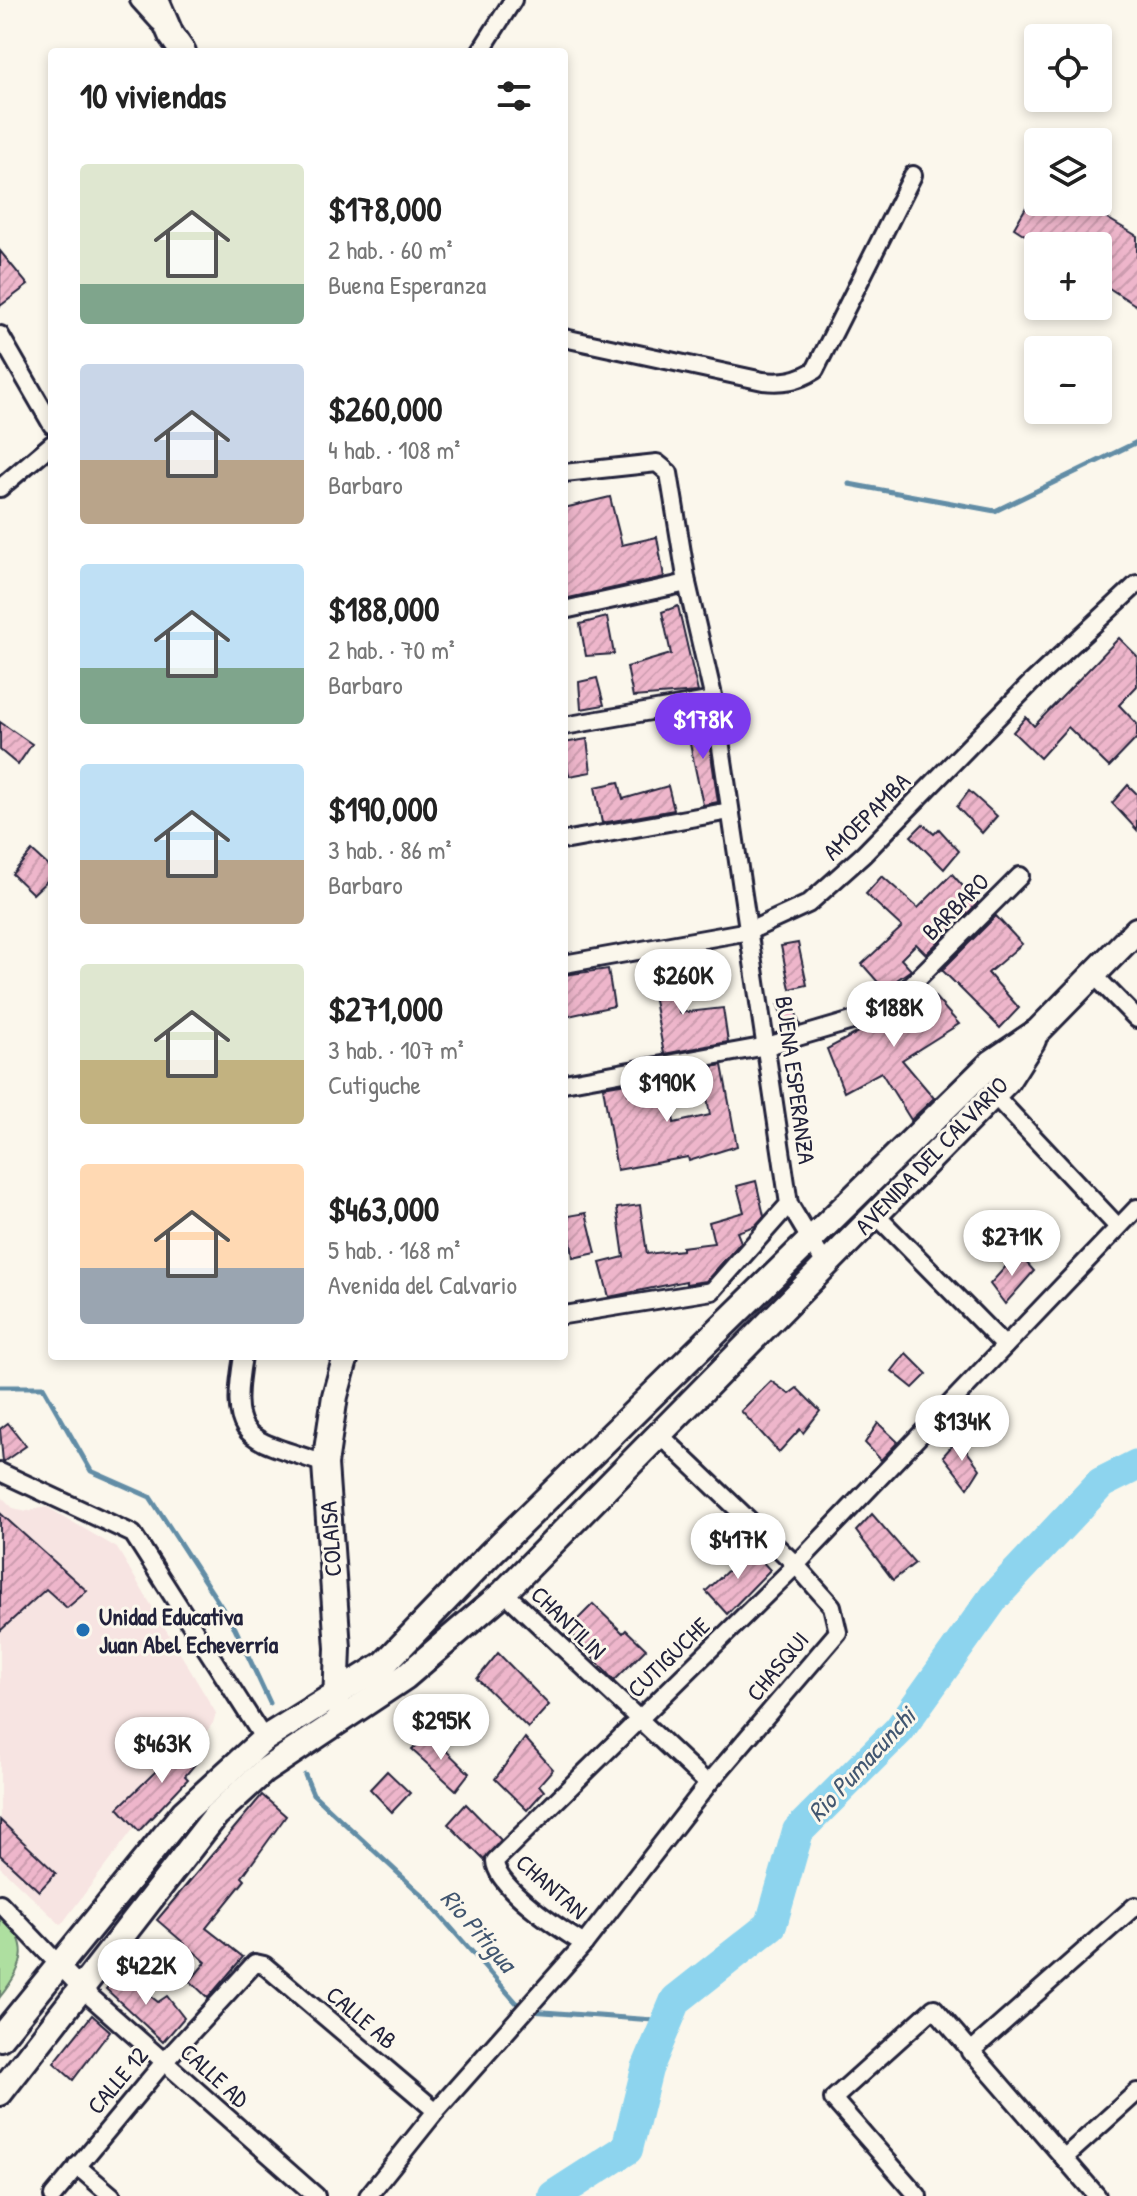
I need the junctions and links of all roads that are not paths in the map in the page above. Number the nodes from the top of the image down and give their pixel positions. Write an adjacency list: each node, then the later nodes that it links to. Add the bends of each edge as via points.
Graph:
1 (139, 0): 4 (street)
2 (156, 0): 4 (street)
3 (513, 0): 5 (street)
4 (177, 43)
5 (483, 48)
6 (913, 175): 8 (street, via 815,370 802,379 763,381)
7 (0, 335): 9 (street)
8 (568, 339)
9 (48, 418)
10 (48, 447): 12 (street)
11 (568, 473): 13 (street, BUENA ESPERANZA, via 664,466)
12 (0, 488)
13 (687, 583): 15 (street); 16 (street, BUENA ESPERANZA)
14 (1137, 584): 22 (street, AMOEPAMBA, via 1030,684 863,855 808,904)
15 (568, 609)
16 (714, 700): 17 (street); 18 (street, BUENA ESPERANZA)
17 (568, 725)
18 (730, 811): 19 (street); 22 (street, BUENA ESPERANZA)
19 (569, 840)
20 (1020, 876): 27 (street, BARBARO, via 908,988 852,1021)
21 (1137, 930): 24 (street)
22 (749, 931): 23 (street, AMOEPAMBA); 27 (street, BUENA ESPERANZA)
23 (568, 963)
24 (1094, 975): 25 (street); 26 (street)
25 (1137, 1019)
26 (1038, 1031): 29 (street, AVENIDA DEL CALVARIO); 34 (street, AVENIDA DEL CALVARIO, via 991,1063)
27 (767, 1046): 28 (street, BARBARO); 30 (street, BUENA ESPERANZA)
28 (568, 1082)
29 (994, 1095): 32 (street, AVENIDA DEL CALVARIO); 33 (street)
30 (789, 1204): 34 (street); 36 (street, via 712,1291)
31 (1137, 1208): 33 (street, CUTIGUCHE)
32 (874, 1213): 35 (street, AVENIDA DEL CALVARIO); 37 (street)
33 (1118, 1227): 37 (street, CUTIGUCHE)
34 (810, 1240): 35 (street); 45 (street, AVENIDA DEL CALVARIO, via 384,1664)
35 (825, 1264): 40 (street, AVENIDA DEL CALVARIO)
36 (568, 1314)
37 (1005, 1346): 43 (street, CUTIGUCHE)
38 (242, 1360): 41 (street, via 236,1401 248,1432)
39 (345, 1360): 41 (street, COLAISA)
40 (659, 1434): 43 (street, CHASQUI); 44 (street, AVENIDA DEL CALVARIO)
41 (325, 1464): 45 (street, COLAISA, via 338,1648)
42 (0, 1472): 48 (street, via 133,1534)
43 (796, 1565): 46 (street, CUTIGUCHE); 49 (street, CHASQUI, via 832,1606 838,1632)
44 (504, 1592): 46 (street, CHANTILIN); 47 (street, AVENIDA DEL CALVARIO, via 405,1677)
45 (336, 1692): 47 (street, COLAISA); 48 (street, AVENIDA DEL CALVARIO)
46 (638, 1720): 49 (street, CHANTILIN); 50 (street, CUTIGUCHE)
47 (337, 1724): 56 (street, AVENIDA DEL CALVARIO, via 264,1771 216,1815)
48 (264, 1739): 55 (street, AVENIDA DEL CALVARIO, via 184,1812)
49 (708, 1784): 53 (street, CHASQUI)
50 (495, 1861): 53 (street, CHANTAN, via 495,1871 506,1885)
51 (0, 1903): 55 (street, CALLE AD)
52 (1135, 1906): 58 (street)
53 (584, 1944): 62 (street, CHASQUI)
54 (255, 1963): 59 (street, CALLE 12); 62 (street, CALLE AB, via 264,1965)
55 (60, 1964): 56 (street, CALLE AD); 57 (street, AVENIDA DEL CALVARIO)
56 (83, 1990): 59 (street, CALLE AD); 61 (street, AVENIDA DEL CALVARIO)
57 (0, 2038)
58 (970, 2052): 63 (street); 69 (street, via 934,2008 833,2099)
59 (164, 2062): 64 (street, CALLE 12); 67 (street, CALLE AD)
60 (1137, 2092): 63 (street)
61 (0, 2093)
62 (436, 2111): 68 (street, CHASQUI)
63 (1064, 2158): 70 (street)
64 (77, 2166): 65 (street, CALLE 12); 66 (street)
65 (53, 2196)
66 (112, 2196)
67 (316, 2196)
68 (368, 2196)
69 (918, 2196)
70 (1097, 2196)

